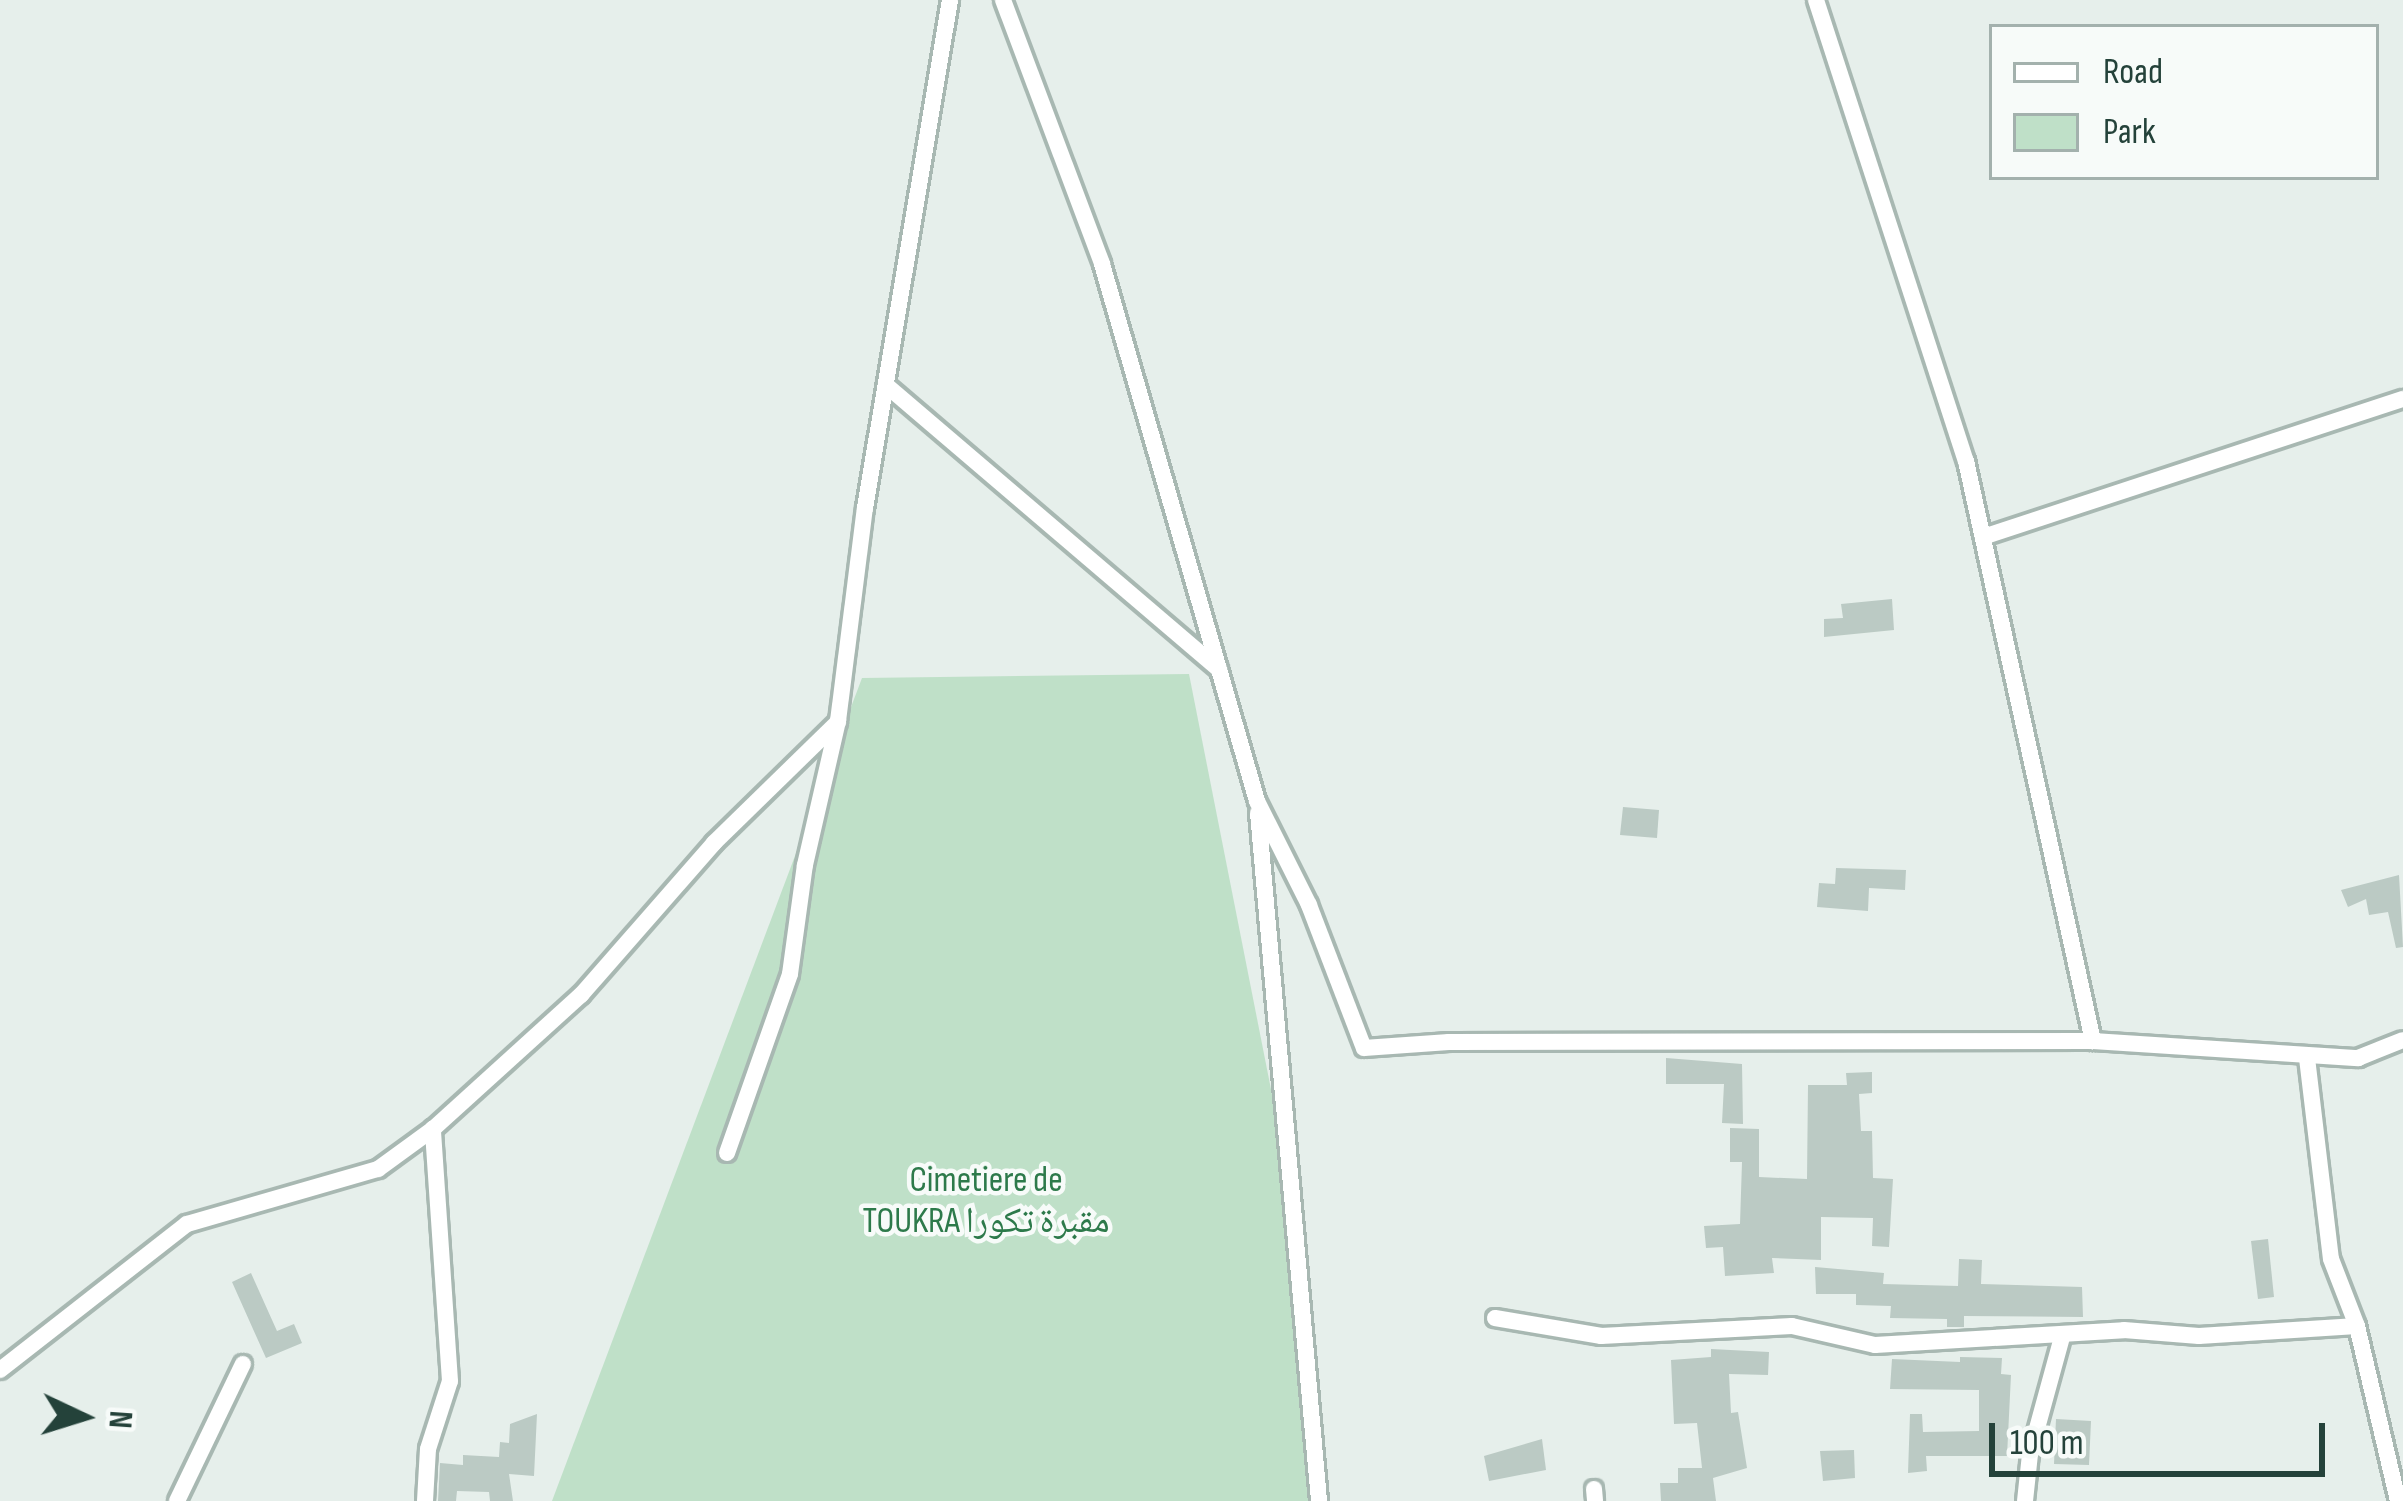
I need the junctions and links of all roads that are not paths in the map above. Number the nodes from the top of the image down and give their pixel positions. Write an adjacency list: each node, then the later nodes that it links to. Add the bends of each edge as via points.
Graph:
1 (950, 0): 4 (street)
2 (1004, 0): 7 (street, via 1102,264)
3 (1816, 0): 6 (street, via 1966,461)
4 (886, 385): 7 (street); 8 (street)
5 (2403, 398): 6 (street)
6 (1983, 537): 11 (street)
7 (1219, 670): 9 (street)
8 (838, 721): 13 (street, via 714,843 581,995); 14 (street, via 790,974)
9 (1257, 801): 11 (street, via 1309,905 1364,1048); 22 (street)
10 (2403, 1040): 12 (street, via 2359,1058)
11 (2092, 1041): 12 (street)
12 (2307, 1058): 16 (street, via 2331,1259)
13 (433, 1129): 19 (street, via 378,1169 187,1224); 21 (street, via 450,1382 428,1449)
14 (727, 1153)
15 (1495, 1318): 17 (street, via 1601,1336 1792,1326 1875,1346)
16 (2357, 1326): 17 (street); 24 (street)
17 (2062, 1336): 23 (street)
18 (243, 1364): 20 (street)
19 (0, 1370)
20 (173, 1499)
21 (424, 1501)
22 (1319, 1501)
23 (2025, 1501)
24 (2398, 1501)

